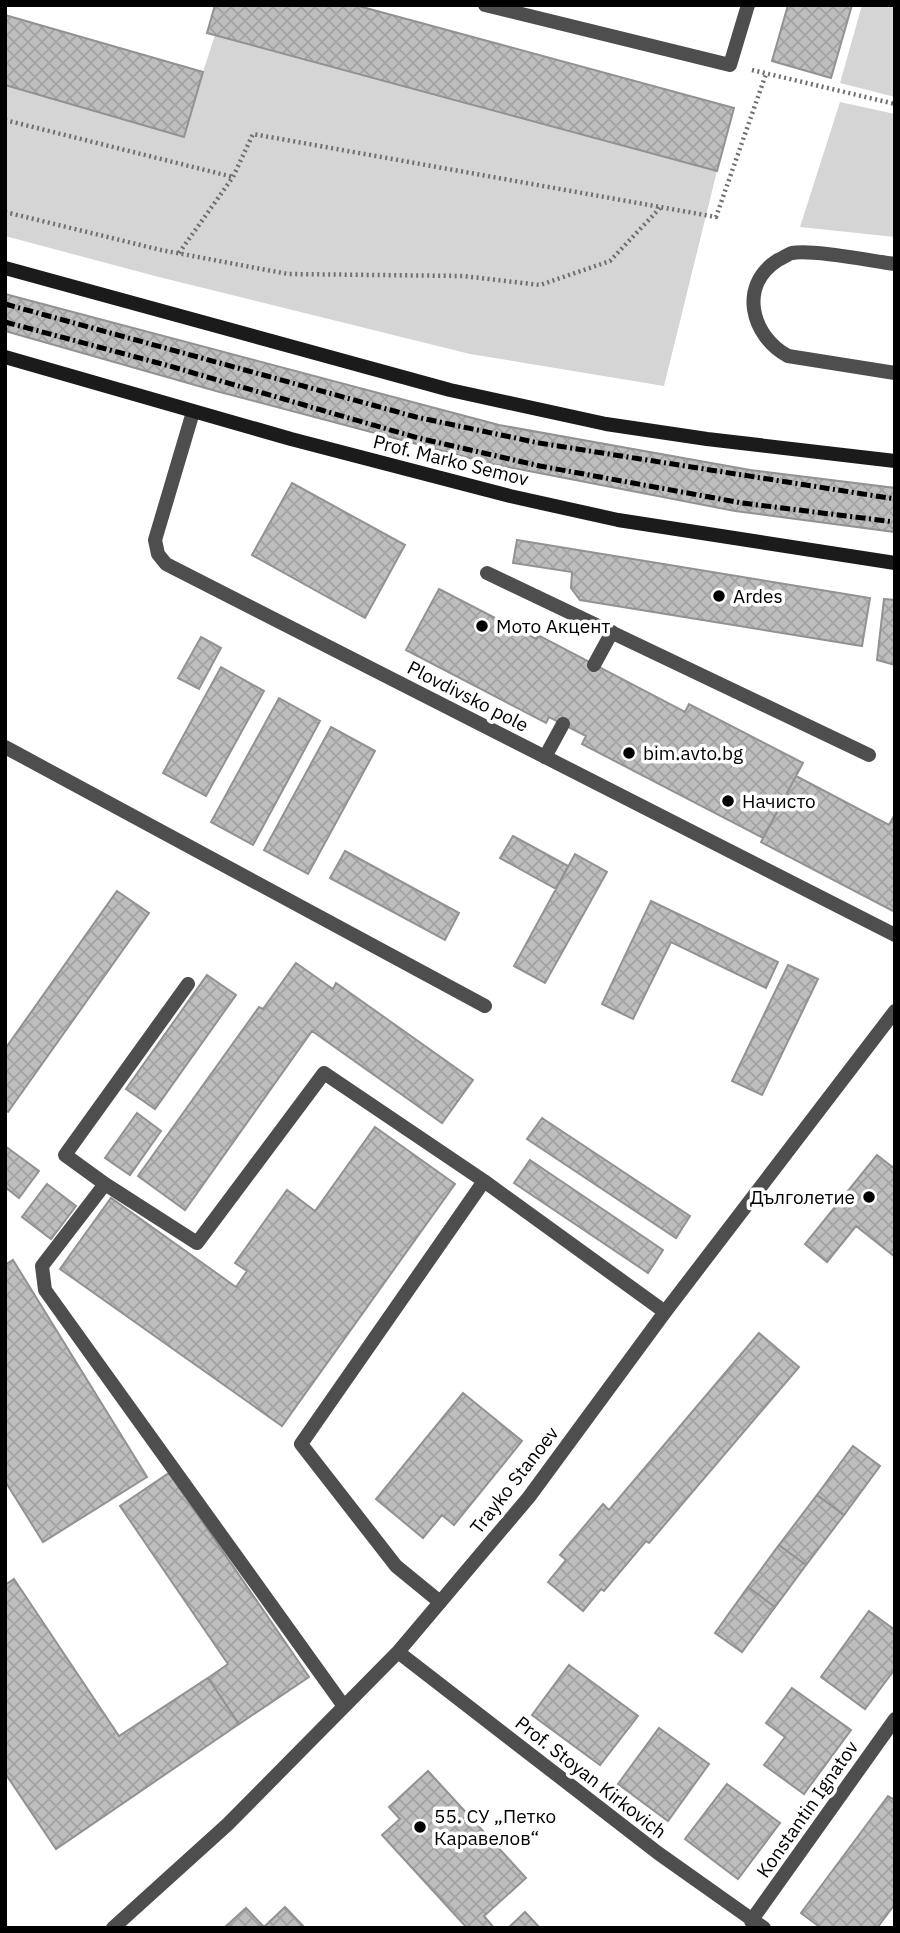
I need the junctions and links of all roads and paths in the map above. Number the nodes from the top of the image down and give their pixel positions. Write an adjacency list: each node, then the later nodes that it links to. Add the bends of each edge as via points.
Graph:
1 (485, 5): 3 (street)
2 (748, 5): 3 (street)
3 (730, 65): 4 (path)
4 (766, 74): 5 (path); 8 (path, via 716,217)
5 (895, 104)
6 (5, 120): 7 (path)
7 (233, 177): 8 (path, via 253,134); 10 (path)
8 (661, 207): 10 (path, via 610,261 540,285 463,276 288,274)
9 (5, 212): 10 (path)
10 (179, 253)
11 (895, 264): 14 (street, via 791,253 762,272 754,305 763,336 788,356)
12 (5, 268): 16 (main road, via 450,390 606,424)
13 (5, 357): 15 (main road, Prof. Marko Semov)
14 (895, 373)
15 (194, 412): 17 (main road, Prof. Marko Semov, via 618,520); 24 (street, Plovdivsko pole, via 155,540 166,564)
16 (895, 461)
17 (895, 563)
18 (488, 573): 19 (street)
19 (612, 632): 20 (street); 23 (street)
20 (594, 665)
21 (563, 724): 24 (street)
22 (5, 747): 27 (street)
23 (869, 755)
24 (545, 757): 25 (street, Plovdivsko pole)
25 (895, 935)
26 (188, 984): 30 (street, via 65,1155)
27 (485, 1006)
28 (895, 1011): 31 (street, Trayko Stanoev)
29 (484, 1181): 30 (street, via 324,1073 197,1242); 31 (street); 32 (street, via 301,1444 396,1566)
30 (105, 1184): 34 (street, via 42,1266 45,1290)
31 (665, 1311): 32 (street, Trayko Stanoev, via 529,1497)
32 (440, 1602): 33 (street, Trayko Stanoev)
33 (398, 1652): 34 (street, Trayko Stanoev); 36 (street, Prof. Stoyan Kirkovich, via 658,1853)
34 (343, 1705): 37 (street, Trayko Stanoev, via 228,1824)
35 (895, 1718): 36 (street, Konstantin Ignatov)
36 (758, 1924)
37 (115, 1927)

